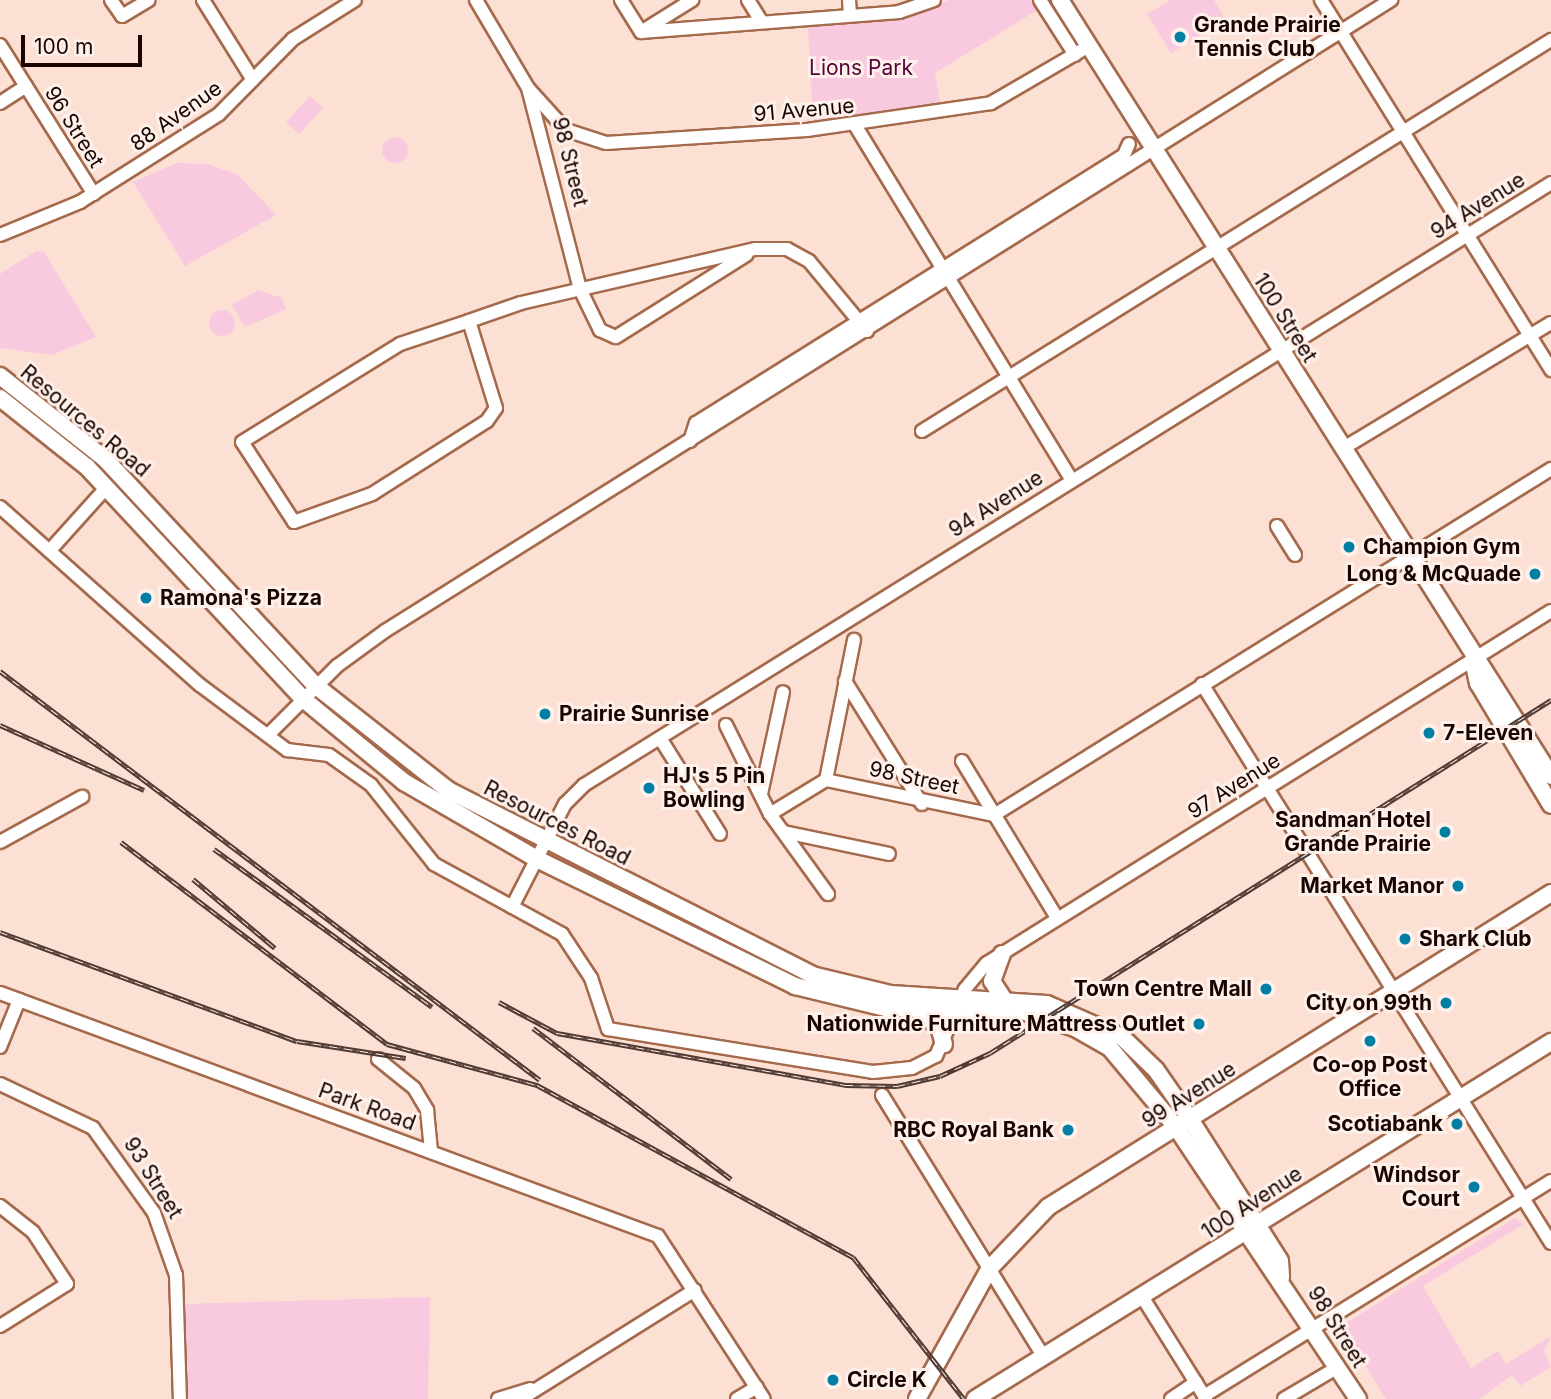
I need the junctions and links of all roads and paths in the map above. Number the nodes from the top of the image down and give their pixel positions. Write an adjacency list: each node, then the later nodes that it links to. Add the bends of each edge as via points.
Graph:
1 (111, 0): 2 (street, via 122,16)
2 (149, 0)
3 (203, 0): 22 (street)
4 (355, 0): 22 (street, 88 Avenue, via 293,39)
5 (621, 0): 17 (street)
6 (692, 0): 17 (street)
7 (748, 0): 16 (street)
8 (849, 0): 15 (street)
9 (934, 0): 15 (street, via 899,12)
10 (1040, 0): 21 (street, 100 Street)
11 (1060, 0): 21 (main road, 100 Street)
12 (1321, 0): 18 (street)
13 (1391, 0): 18 (street)
14 (478, 1): 24 (street, 98 Street)
15 (850, 15): 16 (street)
16 (761, 21): 17 (street)
17 (641, 32)
18 (1341, 32): 27 (street); 29 (street)
19 (1551, 40): 27 (street)
20 (0, 45): 23 (street, 96 Street)
21 (1082, 51): 26 (street, 91 Avenue, via 991,103); 29 (main road, 100 Street)
22 (253, 80): 31 (street, 88 Avenue, via 219,114)
23 (26, 86): 25 (street); 31 (street, 96 Street)
24 (528, 88): 26 (street, 91 Avenue, via 566,130 606,144); 37 (street, 98 Street)
25 (0, 103)
26 (855, 125): 36 (street)
27 (1403, 133): 33 (street); 35 (street)
28 (1129, 144): 36 (street, via 1124,155)
29 (1154, 152): 35 (main road, 100 Street); 36 (street)
30 (1551, 183): 33 (street, 94 Avenue)
31 (93, 194): 32 (street, 88 Avenue)
32 (0, 235)
33 (1468, 235): 41 (street); 42 (street, 94 Avenue)
34 (755, 249): 37 (street); 37 (street, 98 Street, via 613,336 600,330); 40 (street, via 787,249 819,272)
35 (1216, 249): 42 (main road, 100 Street); 45 (street)
36 (946, 274): 40 (street); 45 (street)
37 (580, 289): 38 (street)
38 (469, 321): 38 (street, via 496,408 492,413 372,494 294,522 242,442 400,344)
39 (1551, 323): 41 (street)
40 (863, 325): 62 (street, via 696,422 690,441 377,636)
41 (1530, 336): 43 (street); 48 (street)
42 (1280, 350): 48 (main road, 100 Street); 50 (street, 94 Avenue)
43 (1551, 370)
44 (0, 376): 62 (main road, Resources Road, via 105,459)
45 (1009, 377): 47 (street); 50 (street)
46 (0, 398): 51 (main road, Resources Road)
47 (922, 431)
48 (1342, 449): 56 (main road, 100 Street)
49 (1551, 469): 56 (street)
50 (1072, 480): 67 (street, 94 Avenue)
51 (107, 487): 54 (street); 64 (main road, Resources Road)
52 (0, 507): 54 (street)
53 (1277, 526): 55 (street)
54 (52, 548): 66 (street, via 183,670)
55 (1295, 555)
56 (1409, 556): 59 (main road, 100 Street); 61 (street)
57 (1551, 611): 59 (street, 97 Avenue)
58 (854, 640): 60 (street)
59 (1473, 660): 68 (main road, 100 Street, via 1478,683); 72 (street, 97 Avenue)
60 (845, 681): 71 (street); 75 (street)
61 (1202, 684): 72 (street); 78 (street)
62 (316, 686): 64 (street); 81 (main road, Resources Road, via 448,790)
63 (783, 692): 73 (street)
64 (303, 699): 66 (street); 84 (main road, Resources Road, via 404,782)
65 (726, 725): 73 (street)
66 (268, 735): 87 (street, via 294,752 334,758 388,803 434,864)
67 (660, 738): 80 (street); 81 (street, 94 Avenue, via 574,793)
68 (1539, 757): 70 (main road, 100 Street); 76 (main road, 100 Street)
69 (962, 761): 78 (street, 98 Street)
70 (1551, 776)
71 (826, 780): 75 (street, 98 Street); 77 (street)
72 (1266, 789): 88 (street, 97 Avenue); 90 (street)
73 (761, 794): 77 (street)
74 (82, 797): 82 (street)
75 (922, 804): 78 (street, 98 Street)
76 (1551, 805)
77 (770, 814): 79 (street)
78 (994, 815): 88 (street, 98 Street)
79 (784, 832): 83 (street); 86 (street)
80 (720, 834)
81 (547, 840): 84 (street, 94 Avenue); 94 (main road, Resources Road, via 812,975 870,991)
82 (0, 842)
83 (889, 854)
84 (537, 859): 87 (street, 94 Avenue); 95 (main road, Resources Road, via 795,986 861,1005)
85 (1551, 893): 90 (main road, 99 Avenue)
86 (828, 894)
87 (512, 907): 97 (street, via 571,944 591,978 608,1029 873,1072 919,1066)
88 (1057, 918): 89 (street, 97 Avenue)
89 (1002, 954): 92 (main road, via 992,981); 94 (street, 97 Avenue, via 975,973)
90 (1393, 992): 102 (street); 103 (main road, 99 Avenue)
91 (0, 993): 93 (street, Park Road)
92 (1003, 998): 94 (main road, Resources Road); 103 (main road, Resources Road, via 1062,1008 1110,1030 1147,1060)
93 (19, 1000): 98 (street); 104 (street, Park Road)
94 (959, 1004): 95 (main road, Resources Road); 97 (street, 97 Avenue); 103 (main road, Resources Road, via 1022,1011 1075,1028 1122,1059)
95 (918, 1010): 97 (main road, via 939,1027)
96 (1551, 1042): 102 (main road, 100 Avenue)
97 (944, 1044)
98 (0, 1047)
99 (378, 1059): 104 (street, via 414,1088 427,1110)
100 (0, 1084): 121 (street, 93 Street, via 93,1128 154,1213 176,1275)
101 (882, 1095): 110 (street)
102 (1460, 1098): 106 (street); 108 (main road, 100 Avenue)
103 (1183, 1123): 108 (main road, 98 Street); 110 (main road, 99 Avenue, via 1048,1207)
104 (431, 1151): 111 (street, Park Road, via 658,1236)
105 (1551, 1181): 106 (street)
106 (1522, 1199): 109 (street); 114 (street)
107 (0, 1206): 113 (street, via 33,1232 66,1284)
108 (1251, 1228): 112 (main road, 100 Avenue); 114 (main road, 98 Street, via 1267,1269 1281,1277)
109 (1551, 1243)
110 (990, 1268): 115 (street); 126 (main road, 99 Avenue)
111 (695, 1290): 118 (street); 119 (street)
112 (1143, 1298): 115 (main road, 100 Avenue); 117 (street)
113 (0, 1326)
114 (1312, 1327): 116 (main road, 98 Street); 120 (street)
115 (1044, 1357): 127 (main road, 100 Avenue)
116 (1338, 1367): 129 (street); 130 (main road, 98 Street)
117 (1196, 1382): 120 (street); 128 (street)
118 (543, 1385): 122 (street); 123 (street)
119 (757, 1387): 124 (street); 125 (street)
120 (1205, 1397)
121 (180, 1399)
122 (498, 1399)
123 (521, 1399)
124 (737, 1399)
125 (764, 1399)
126 (917, 1399)
127 (975, 1399)
128 (1171, 1399)
129 (1284, 1399)
130 (1358, 1399)

